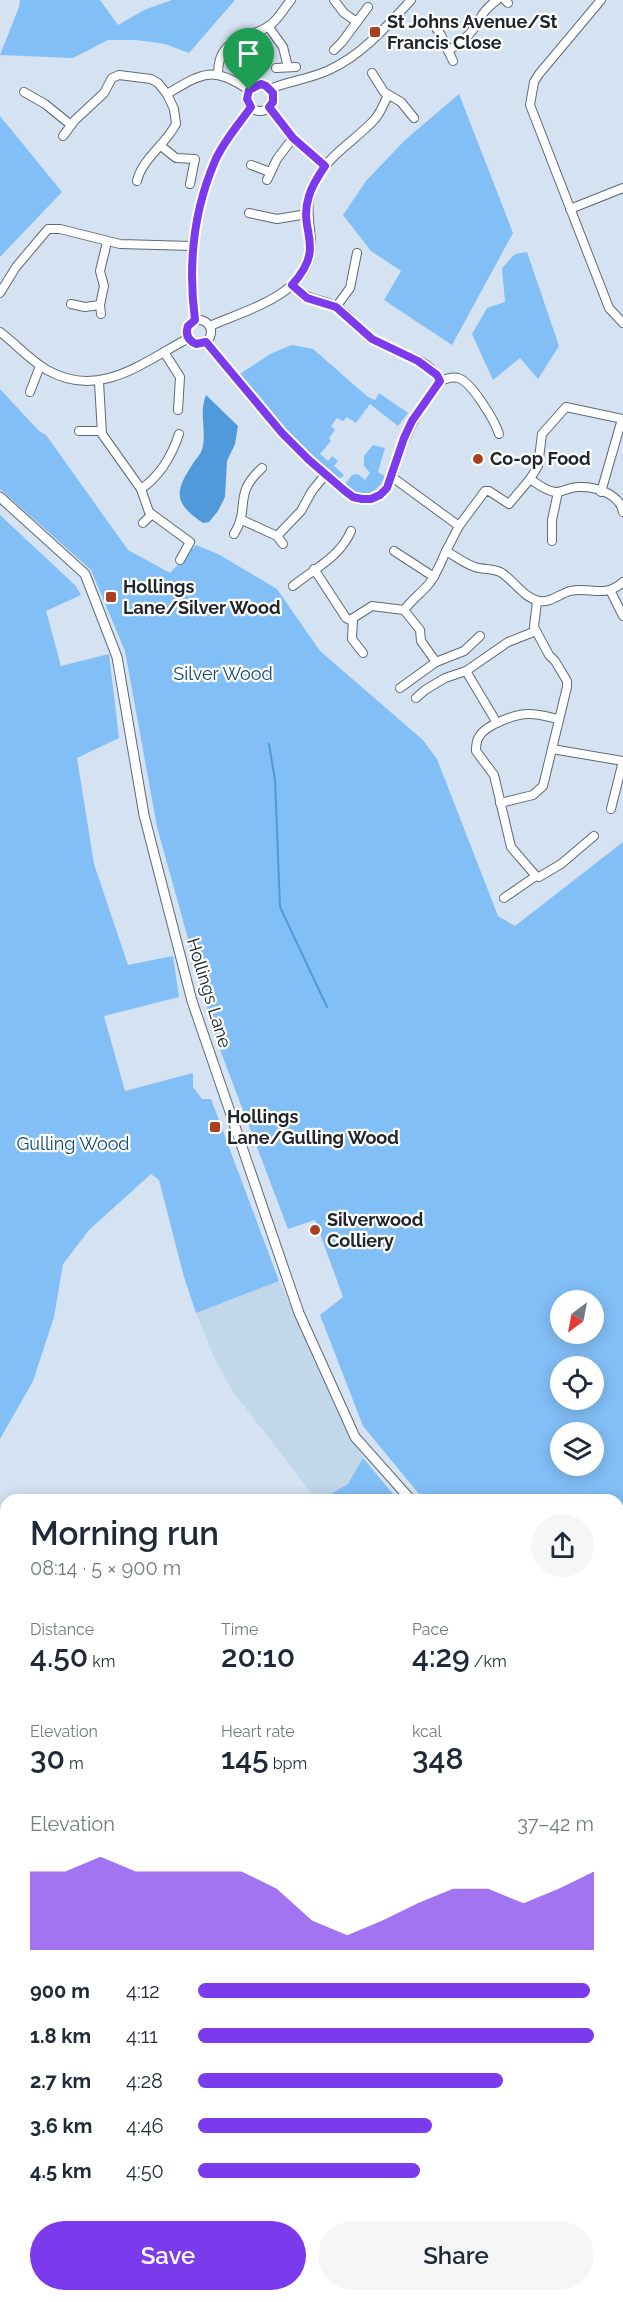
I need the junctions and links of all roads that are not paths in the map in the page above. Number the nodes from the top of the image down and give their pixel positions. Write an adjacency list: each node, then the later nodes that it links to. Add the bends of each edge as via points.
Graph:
1 (291, 0): 9 (street)
2 (334, 0): 8 (street)
3 (411, 0): 16 (street, via 355,55 329,70)
4 (496, 0): 11 (street, via 484,10 472,31)
5 (601, 0): 35 (street, via 539,74 531,94 532,115)
6 (368, 7): 8 (street)
7 (431, 21): 11 (street)
8 (357, 22): 10 (street)
9 (268, 26): 13 (street, via 292,67); 15 (street, via 226,48 218,63)
10 (334, 50)
11 (448, 51): 12 (street)
12 (453, 61)
13 (276, 68)
14 (372, 73): 20 (street)
15 (218, 74): 17 (street); 19 (street, via 189,81)
16 (270, 89): 17 (street, via 261,84); 22 (street, via 274,97)
17 (249, 90): 21 (street, via 247,99)
18 (24, 92): 24 (street)
19 (166, 94): 24 (street, via 151,79 119,75); 27 (street, via 176,124)
20 (387, 95): 23 (street, via 401,102); 29 (street, via 376,118)
21 (251, 107): 22 (street, via 259,111); 39 (street, via 215,159 201,200)
22 (269, 107): 26 (street)
23 (414, 118)
24 (71, 125): 25 (street)
25 (63, 136)
26 (293, 138): 29 (street); 30 (street)
27 (161, 146): 32 (street, via 142,166); 33 (street, via 176,158 195,159)
28 (251, 165): 30 (street)
29 (325, 166): 37 (street, via 308,196)
30 (270, 171): 31 (street)
31 (267, 180)
32 (137, 181)
33 (190, 184)
34 (623, 188): 35 (street)
35 (570, 209): 46 (street, via 609,308)
36 (249, 213): 37 (street, via 282,219)
37 (307, 214): 41 (street, via 311,251 304,270)
38 (107, 242): 39 (street); 42 (street, via 48,229); 43 (street, via 100,271 104,290 100,310)
39 (192, 246): 45 (street)
40 (357, 253): 44 (street, via 350,288)
41 (292, 285): 44 (street, via 307,298); 47 (street, via 273,298)
42 (0, 293)
43 (71, 304)
44 (336, 307): 53 (street, via 372,339 418,361)
45 (195, 320): 47 (street, via 204,320); 49 (street, via 187,328)
46 (623, 322)
47 (210, 326): 50 (street, via 212,335)
48 (0, 332): 52 (street)
49 (189, 338): 50 (street, via 196,344); 51 (street)
50 (206, 342): 63 (street, via 279,430)
51 (164, 352): 54 (street); 56 (street, via 180,377)
52 (40, 366): 54 (street, via 74,381); 55 (street)
53 (440, 381): 61 (street, via 453,377 465,381); 64 (street, via 412,421)
54 (99, 382): 59 (street)
55 (30, 392)
56 (178, 410)
57 (622, 419): 65 (street, via 566,407 542,434 538,466); 68 (street)
58 (79, 431): 59 (street)
59 (101, 431): 66 (street)
60 (179, 434): 66 (street, via 168,460 152,482)
61 (499, 434)
62 (262, 468): 72 (street, via 245,487)
63 (325, 475): 64 (street, via 353,497 362,499 380,495); 77 (street, via 301,511)
64 (392, 477): 74 (street)
65 (530, 479): 67 (street); 74 (street, via 509,504 485,491)
66 (141, 489): 71 (street)
67 (558, 492): 68 (street, via 579,486); 78 (street)
68 (601, 492): 70 (street, via 615,496)
69 (0, 497): 108 (street, Hollings Lane, via 85,574 117,657 144,815 192,1000 299,1313 355,1437)
70 (623, 512)
71 (152, 514): 73 (street); 82 (street, via 190,543)
72 (242, 520): 76 (street); 77 (street)
73 (143, 523)
74 (459, 526): 81 (street)
75 (351, 531): 83 (street, via 333,556)
76 (234, 534)
77 (277, 536): 79 (street)
78 (552, 541)
79 (283, 544)
80 (394, 551): 84 (street)
81 (446, 551): 84 (street); 88 (street, via 474,567 502,573)
82 (180, 560)
83 (314, 569): 86 (street); 91 (street, via 346,618)
84 (434, 577): 89 (street)
85 (623, 582): 87 (street)
86 (292, 586)
87 (610, 590): 88 (street, via 572,591 553,599); 90 (street)
88 (537, 600): 92 (street, via 533,624)
89 (404, 610): 91 (street, via 372,606); 95 (street, via 420,630 421,641)
90 (623, 616)
91 (353, 619): 94 (street, via 352,639)
92 (536, 631): 96 (street, via 508,642); 99 (street, via 567,681)
93 (480, 636): 95 (street, via 464,651)
94 (363, 653)
95 (436, 662): 97 (street)
96 (466, 671): 98 (street, via 445,678); 100 (street)
97 (400, 688)
98 (416, 698)
99 (558, 719): 100 (street, via 531,714); 101 (street)
100 (497, 723): 103 (street, via 479,737 476,751 494,775)
101 (552, 749): 102 (street); 103 (street, via 539,791)
102 (623, 761): 104 (street)
103 (500, 803): 106 (street, via 511,847)
104 (611, 809)
105 (594, 836): 106 (street, via 550,872)
106 (536, 876): 107 (street)
107 (504, 898)
108 (406, 1494)

